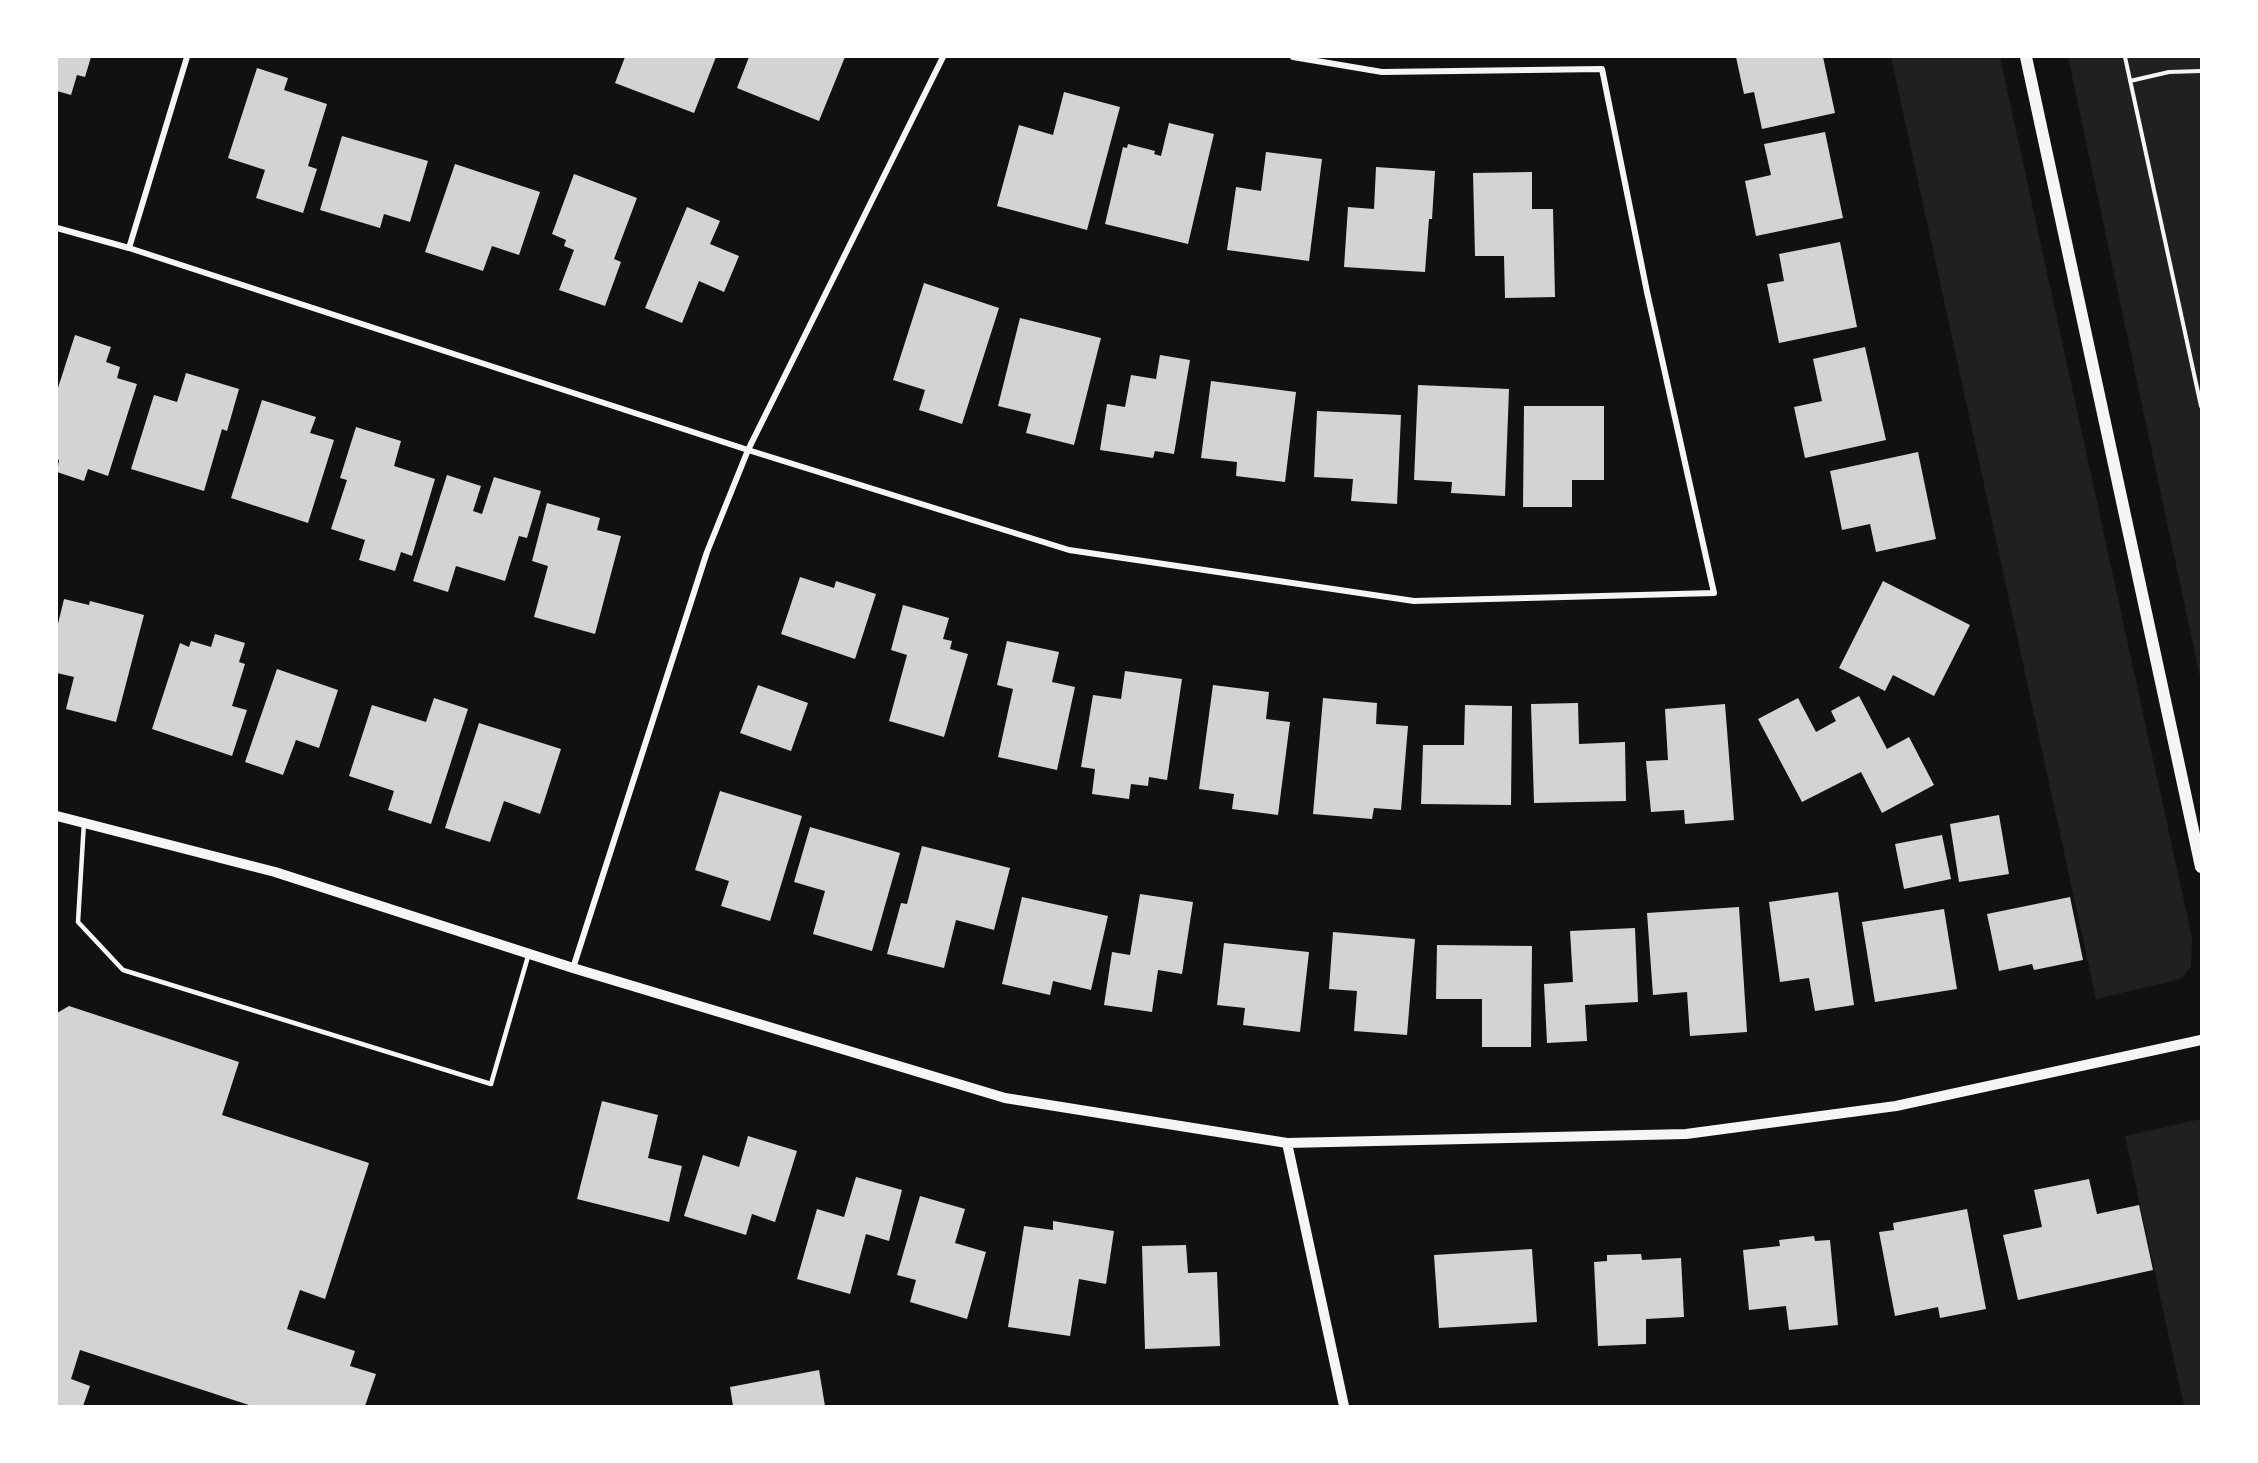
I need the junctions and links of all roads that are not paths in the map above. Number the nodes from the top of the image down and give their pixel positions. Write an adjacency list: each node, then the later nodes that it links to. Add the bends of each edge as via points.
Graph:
1 (187, 57): 6 (street)
2 (943, 57): 7 (street)
3 (1293, 57): 7 (street, via 1382,72 1602,69 1714,593 1414,601 1069,550)
4 (2026, 57): 10 (main road)
5 (57, 228): 6 (street)
6 (129, 248): 7 (street)
7 (748, 450): 12 (street, via 707,552)
8 (57, 816): 9 (street)
9 (84, 822): 11 (street, via 275,872); 11 (lane, via 78,922 123,970 491,1084)
10 (2201, 867)
11 (529, 953): 12 (street)
12 (573, 968): 14 (street, via 1005,1098)
13 (2201, 1040): 14 (street, via 1896,1106 1686,1134)
14 (1287, 1143): 15 (street)
15 (1344, 1406)

